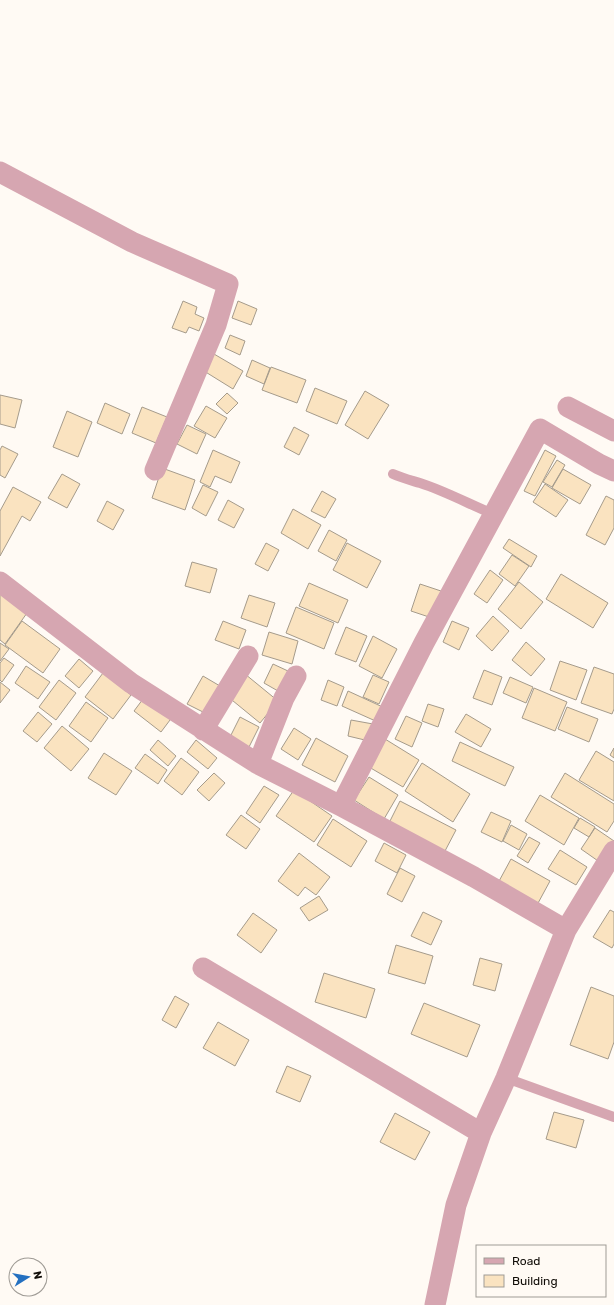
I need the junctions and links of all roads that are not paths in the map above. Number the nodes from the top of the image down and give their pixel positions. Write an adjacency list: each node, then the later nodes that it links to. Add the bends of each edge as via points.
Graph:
1 (0, 172): 4 (street, via 132,242 228,284 216,326)
2 (568, 407): 3 (street)
3 (614, 431)
4 (155, 470)
5 (614, 471): 7 (street, via 540,429)
6 (393, 474): 7 (lane)
7 (493, 514): 13 (street)
8 (0, 582): 11 (street, via 131,683)
9 (248, 656): 11 (street)
10 (296, 676): 12 (street, via 284,698)
11 (203, 730): 12 (street)
12 (258, 764): 13 (street)
13 (341, 806): 15 (street, via 474,877)
14 (614, 851): 15 (street)
15 (566, 930): 17 (street)
16 (202, 968): 19 (street)
17 (506, 1078): 18 (lane); 19 (street)
18 (614, 1117)
19 (481, 1133): 20 (street, via 456,1205)
20 (435, 1305)

